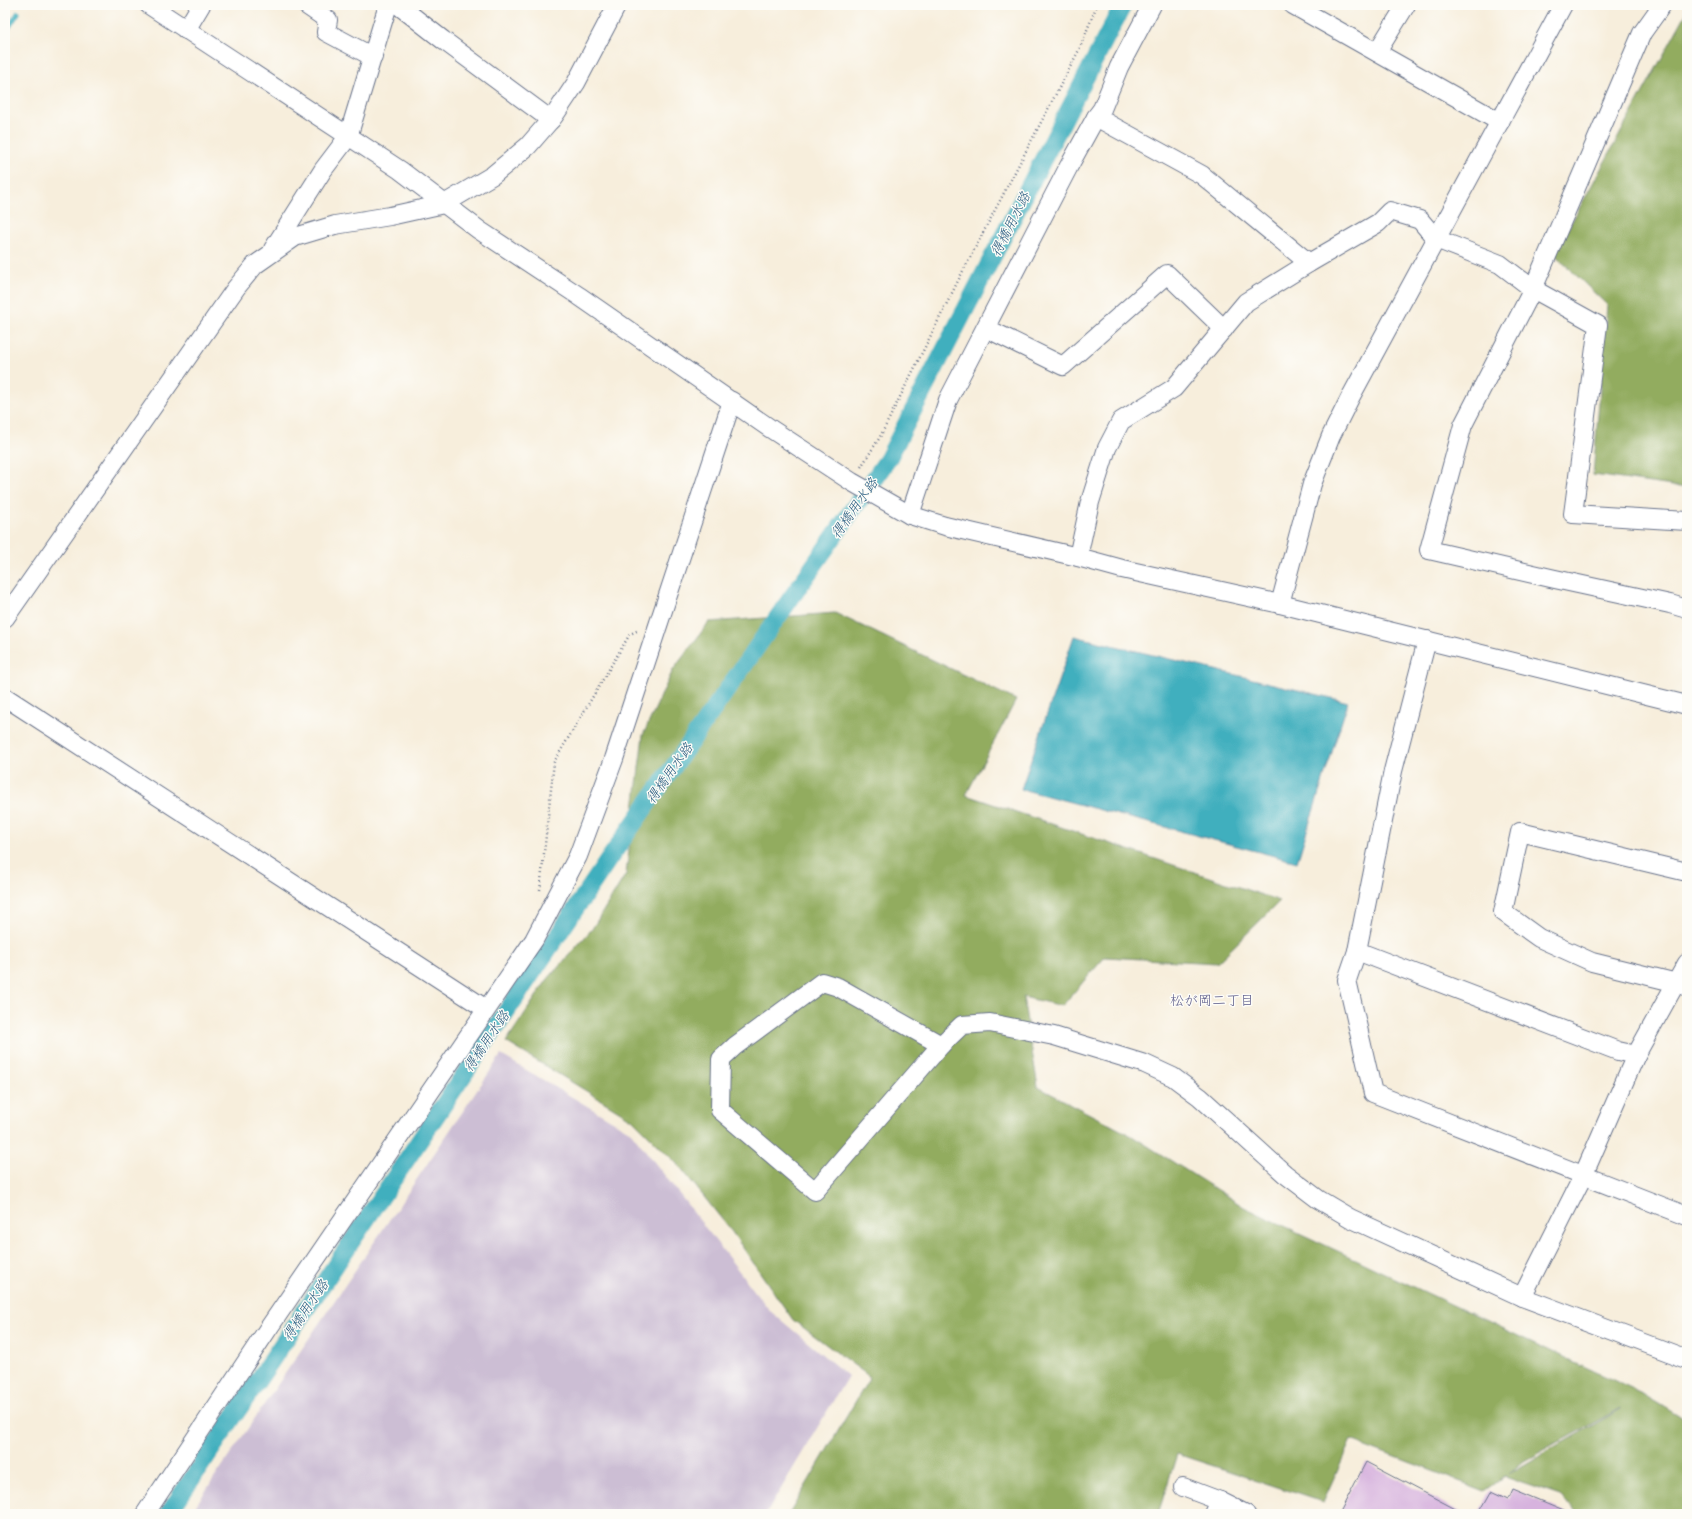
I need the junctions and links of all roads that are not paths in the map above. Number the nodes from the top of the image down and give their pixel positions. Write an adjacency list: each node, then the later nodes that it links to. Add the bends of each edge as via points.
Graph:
1 (149, 5): 12 (street)
2 (201, 5): 12 (street)
3 (306, 5): 14 (street, via 328,20 326,32)
4 (388, 5): 14 (street)
5 (398, 5): 16 (street)
6 (617, 5): 16 (street, via 576,83)
7 (1152, 5): 15 (street)
8 (1293, 5): 13 (street)
9 (1406, 5): 13 (street)
10 (1563, 5): 17 (street)
11 (1662, 5): 23 (street, via 1642,33)
12 (186, 30): 18 (street)
13 (1377, 52): 17 (street)
14 (373, 57): 18 (street)
15 (1096, 117): 22 (street, via 1202,174); 24 (street)
16 (551, 120): 19 (street, via 528,146 493,175)
17 (1500, 122): 20 (street)
18 (348, 137): 19 (street, via 400,170); 21 (street, via 323,170)
19 (444, 204): 21 (street, via 335,225 295,237); 26 (street)
20 (1436, 239): 22 (street, via 1420,220 1390,211 1378,223); 23 (street, via 1500,264); 30 (street, via 1350,398 1322,457 1305,509)
21 (269, 255): 32 (street, via 255,265 236,288)
22 (1309, 263): 25 (street, via 1246,302)
23 (1533, 289): 28 (street, via 1598,325 1573,514); 31 (street, via 1463,425 1429,550)
24 (986, 328): 25 (street, via 1063,366 1167,274); 27 (street, via 948,400)
25 (1224, 329): 29 (street, via 1174,388 1121,421 1108,448 1090,502)
26 (732, 401): 27 (street, via 856,484); 40 (street, via 614,758 578,856 534,940)
27 (910, 515): 29 (street, via 945,526)
28 (1687, 522)
29 (1078, 557): 30 (street)
30 (1280, 604): 33 (street)
31 (1687, 609)
32 (5, 618)
33 (1427, 640): 35 (street); 37 (street, via 1393,771)
34 (5, 698): 40 (street)
35 (1687, 705)
36 (1687, 872): 39 (street, via 1520,832 1503,912 1539,938 1592,962)
37 (1357, 951): 42 (street, via 1618,1051); 43 (street, via 1347,980 1373,1094)
38 (1687, 963): 39 (street)
39 (1682, 985): 42 (street)
40 (486, 1009): 49 (street)
41 (941, 1045): 41 (street, via 815,1191 720,1110 721,1059 822,982 838,987); 45 (street, via 962,1026 990,1023 1054,1036 1145,1064 1173,1077 1200,1098 1318,1200 1350,1218)
42 (1636, 1055): 43 (street)
43 (1583, 1176): 44 (street); 45 (street)
44 (1687, 1216)
45 (1522, 1297): 46 (street)
46 (1687, 1359)
47 (1183, 1487): 48 (street)
48 (1217, 1508): 50 (street)
49 (145, 1514)
50 (1246, 1514)

